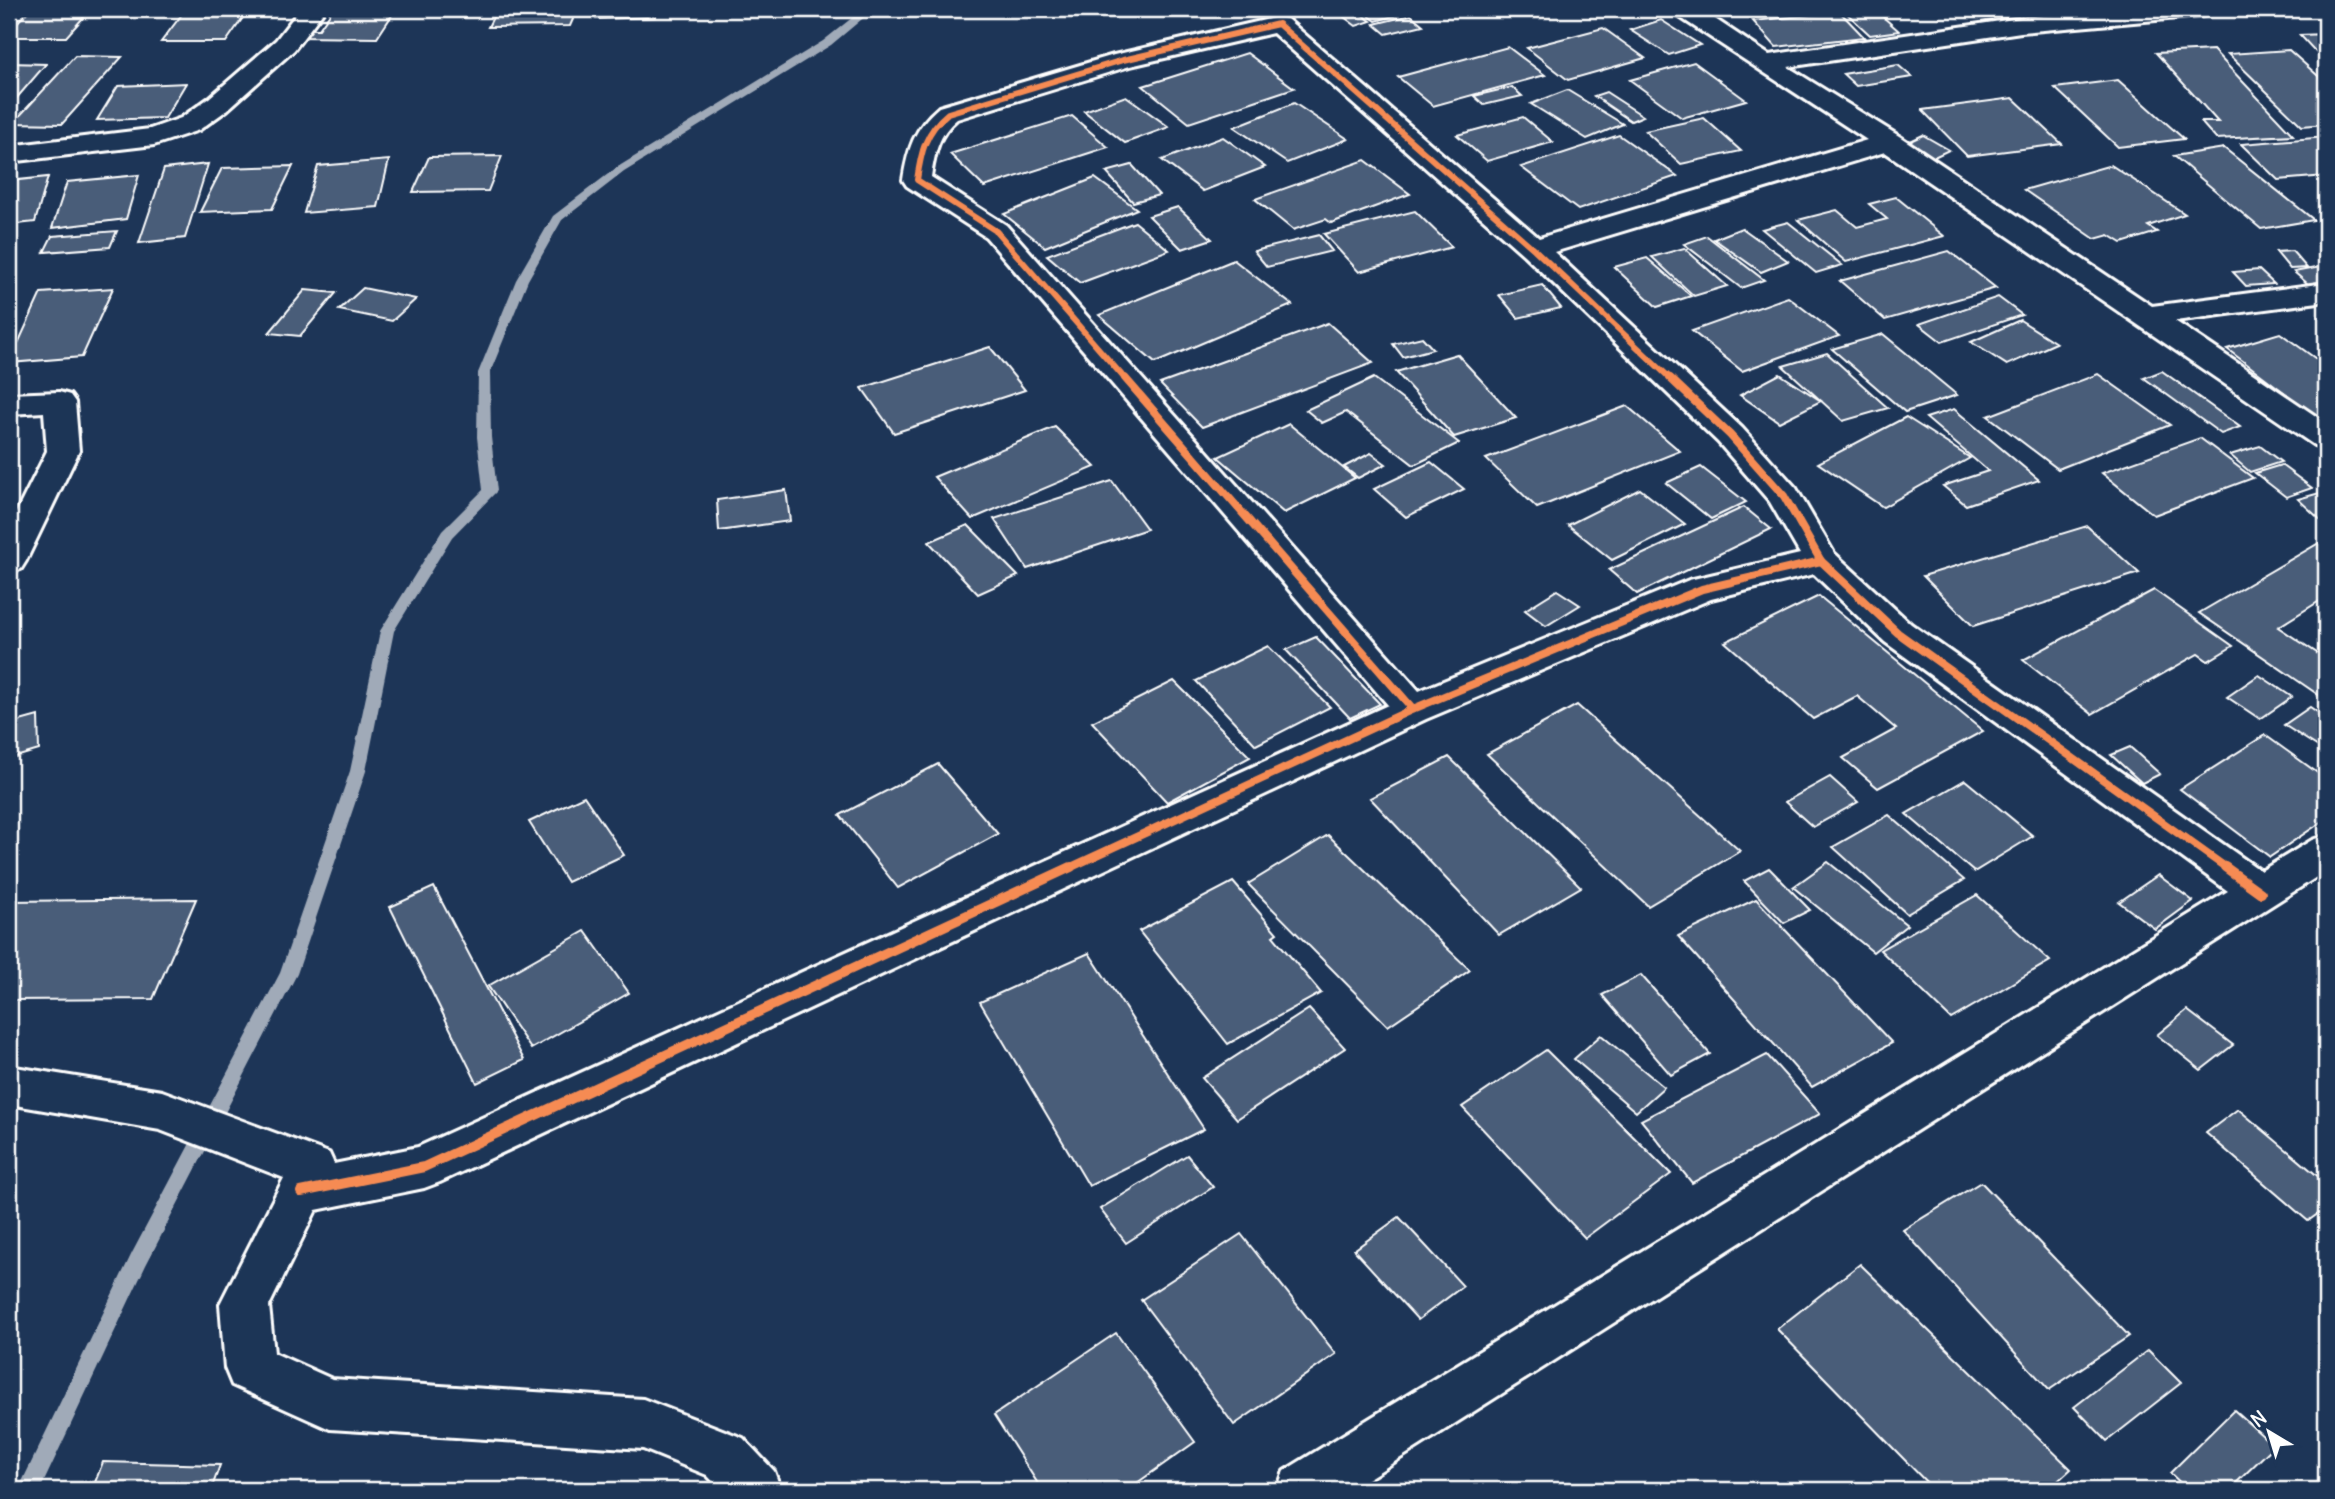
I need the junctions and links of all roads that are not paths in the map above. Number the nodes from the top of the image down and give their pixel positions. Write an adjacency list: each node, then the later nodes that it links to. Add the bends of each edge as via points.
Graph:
1 (313, 9): 6 (street, via 285,45 190,124 154,137)
2 (1684, 9): 4 (street)
3 (2202, 9): 4 (street, via 2021,25)
4 (1764, 63): 5 (street)
5 (1889, 142): 7 (street); 9 (street)
6 (9, 155)
7 (1534, 249): 13 (street, via 1730,435 1784,496); 14 (street, via 1278,24 1123,60 948,113 931,126 923,141 917,180 996,231)
8 (2326, 292): 9 (street)
9 (2148, 316): 11 (street)
10 (9, 404): 12 (street, via 59,402 63,451)
11 (2326, 438)
12 (9, 561)
13 (1821, 561): 14 (street, via 1702,589); 16 (street, via 1898,633)
14 (1413, 709): 18 (street, via 424,1167)
15 (2326, 851): 16 (street)
16 (2261, 893): 20 (street)
17 (9, 1085): 18 (street, via 162,1111 313,1168)
18 (301, 1192): 19 (street, via 244,1304 250,1368 330,1404 643,1424 725,1456)
19 (755, 1490)
20 (1303, 1490)

